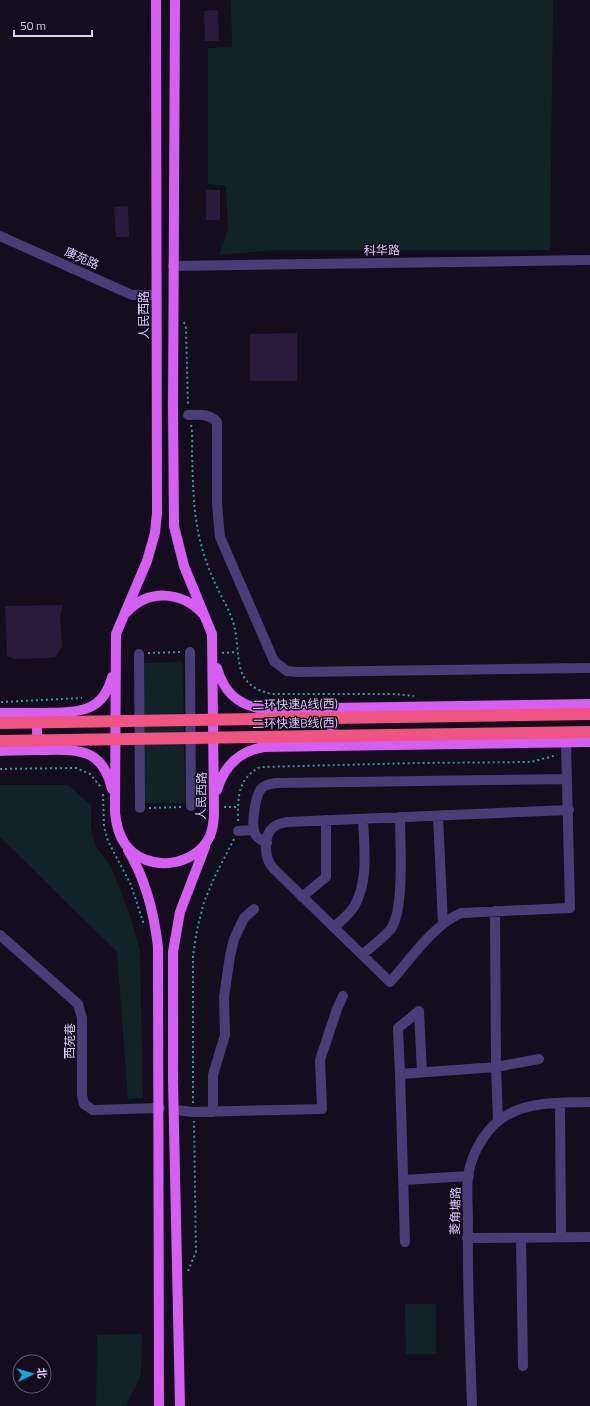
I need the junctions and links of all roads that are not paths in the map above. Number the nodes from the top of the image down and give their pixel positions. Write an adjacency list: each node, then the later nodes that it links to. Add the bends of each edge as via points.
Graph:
1 (156, 0): 6 (main road, 人民西路)
2 (175, 0): 5 (main road, 人民西路)
3 (0, 236): 6 (street, 康苑路, via 132,294)
4 (590, 260): 5 (street, 科华路)
5 (174, 266): 9 (main road, 人民西路, via 174,526 185,571)
6 (156, 295): 8 (main road, 人民西路, via 156,523 144,570)
7 (188, 415): 14 (street, via 208,416 217,422 217,504 220,537 274,661 287,671)
8 (120, 623): 9 (main road, 人民西路, via 132,606 140,601 149,597 169,596 179,597 196,607); 10 (main road, 人民西路)
9 (209, 623): 11 (main road, 人民西路)
10 (115, 647): 18 (main road, via 111,681 97,704 75,712); 33 (main road, 人民西路)
11 (217, 650): 16 (main road, via 215,662 221,682 232,696 246,705 264,709); 31 (main road, 人民西路)
12 (190, 652): 29 (street)
13 (139, 654): 30 (street)
14 (590, 668)
15 (590, 704): 16 (main road)
16 (349, 708): 25 (main road, via 336,716 332,729 338,741)
17 (0, 713): 18 (main road)
18 (21, 713): 27 (main road, via 32,718 38,730 34,742)
19 (590, 714): 20 (highway, 二环快速A线(西), bridge)
20 (0, 722)
21 (590, 732): 22 (highway, 二环快速B线(西), bridge)
22 (0, 741)
23 (566, 742): 24 (main road); 25 (main road); 28 (street)
24 (590, 742)
25 (350, 745): 31 (main road, via 271,746 246,752 224,772 217,790)
26 (0, 750): 27 (main road)
27 (21, 750): 33 (main road, via 76,750 92,755 100,762 108,776)
28 (567, 779): 32 (street); 38 (street, via 267,784 256,797)
29 (191, 806)
30 (140, 808)
31 (219, 810): 41 (main road, 人民西路)
32 (569, 810): 34 (street); 45 (street, via 570,908)
33 (115, 812): 40 (main road, 人民西路)
34 (438, 816): 35 (street); 46 (street)
35 (400, 817): 36 (street); 49 (street, via 400,885 395,921 390,930)
36 (363, 819): 37 (street); 47 (street, via 362,888 355,905)
37 (326, 820): 42 (street, via 287,822 275,826 269,834); 43 (street, via 326,877)
38 (253, 830): 39 (street); 42 (street, via 260,840)
39 (238, 831)
40 (120, 836): 41 (main road, 人民西路, via 141,858 170,863 180,862 197,852); 57 (main road, via 143,881 156,928)
41 (210, 836): 58 (main road, via 186,894 174,942)
42 (267, 843): 43 (street, via 266,855 269,864)
43 (302, 897): 47 (street)
44 (254, 909): 59 (street, via 244,918 234,939 230,956 224,997 225,1035 213,1075)
45 (495, 910): 46 (street, via 461,913); 52 (street)
46 (443, 924): 49 (street, via 390,982)
47 (334, 928): 49 (street)
48 (0, 935): 57 (street, 西苑巷, via 78,1004 82,1018 84,1104 93,1110)
49 (362, 955)
50 (343, 996): 59 (street, via 320,1060 322,1109)
51 (539, 1059): 52 (street)
52 (496, 1067): 53 (street); 60 (street)
53 (422, 1072): 54 (street); 54 (street, via 419,1011 398,1028)
54 (400, 1074): 62 (street)
55 (590, 1102): 56 (street, 菱角塘路)
56 (560, 1103): 60 (street, 菱角塘路, via 534,1106 510,1113); 63 (street)
57 (160, 1108): 69 (main road)
58 (174, 1110): 59 (street); 70 (main road)
59 (213, 1112)
60 (498, 1121): 61 (street, 菱角塘路, via 481,1140 471,1163)
61 (469, 1176): 62 (street); 65 (street, 菱角塘路)
62 (404, 1180): 67 (street)
63 (561, 1237): 64 (street); 66 (street)
64 (590, 1237)
65 (467, 1238): 66 (street); 71 (street, 菱角塘路)
66 (521, 1238): 68 (street)
67 (405, 1242)
68 (522, 1366)
69 (159, 1406)
70 (180, 1406)
71 (472, 1406)

